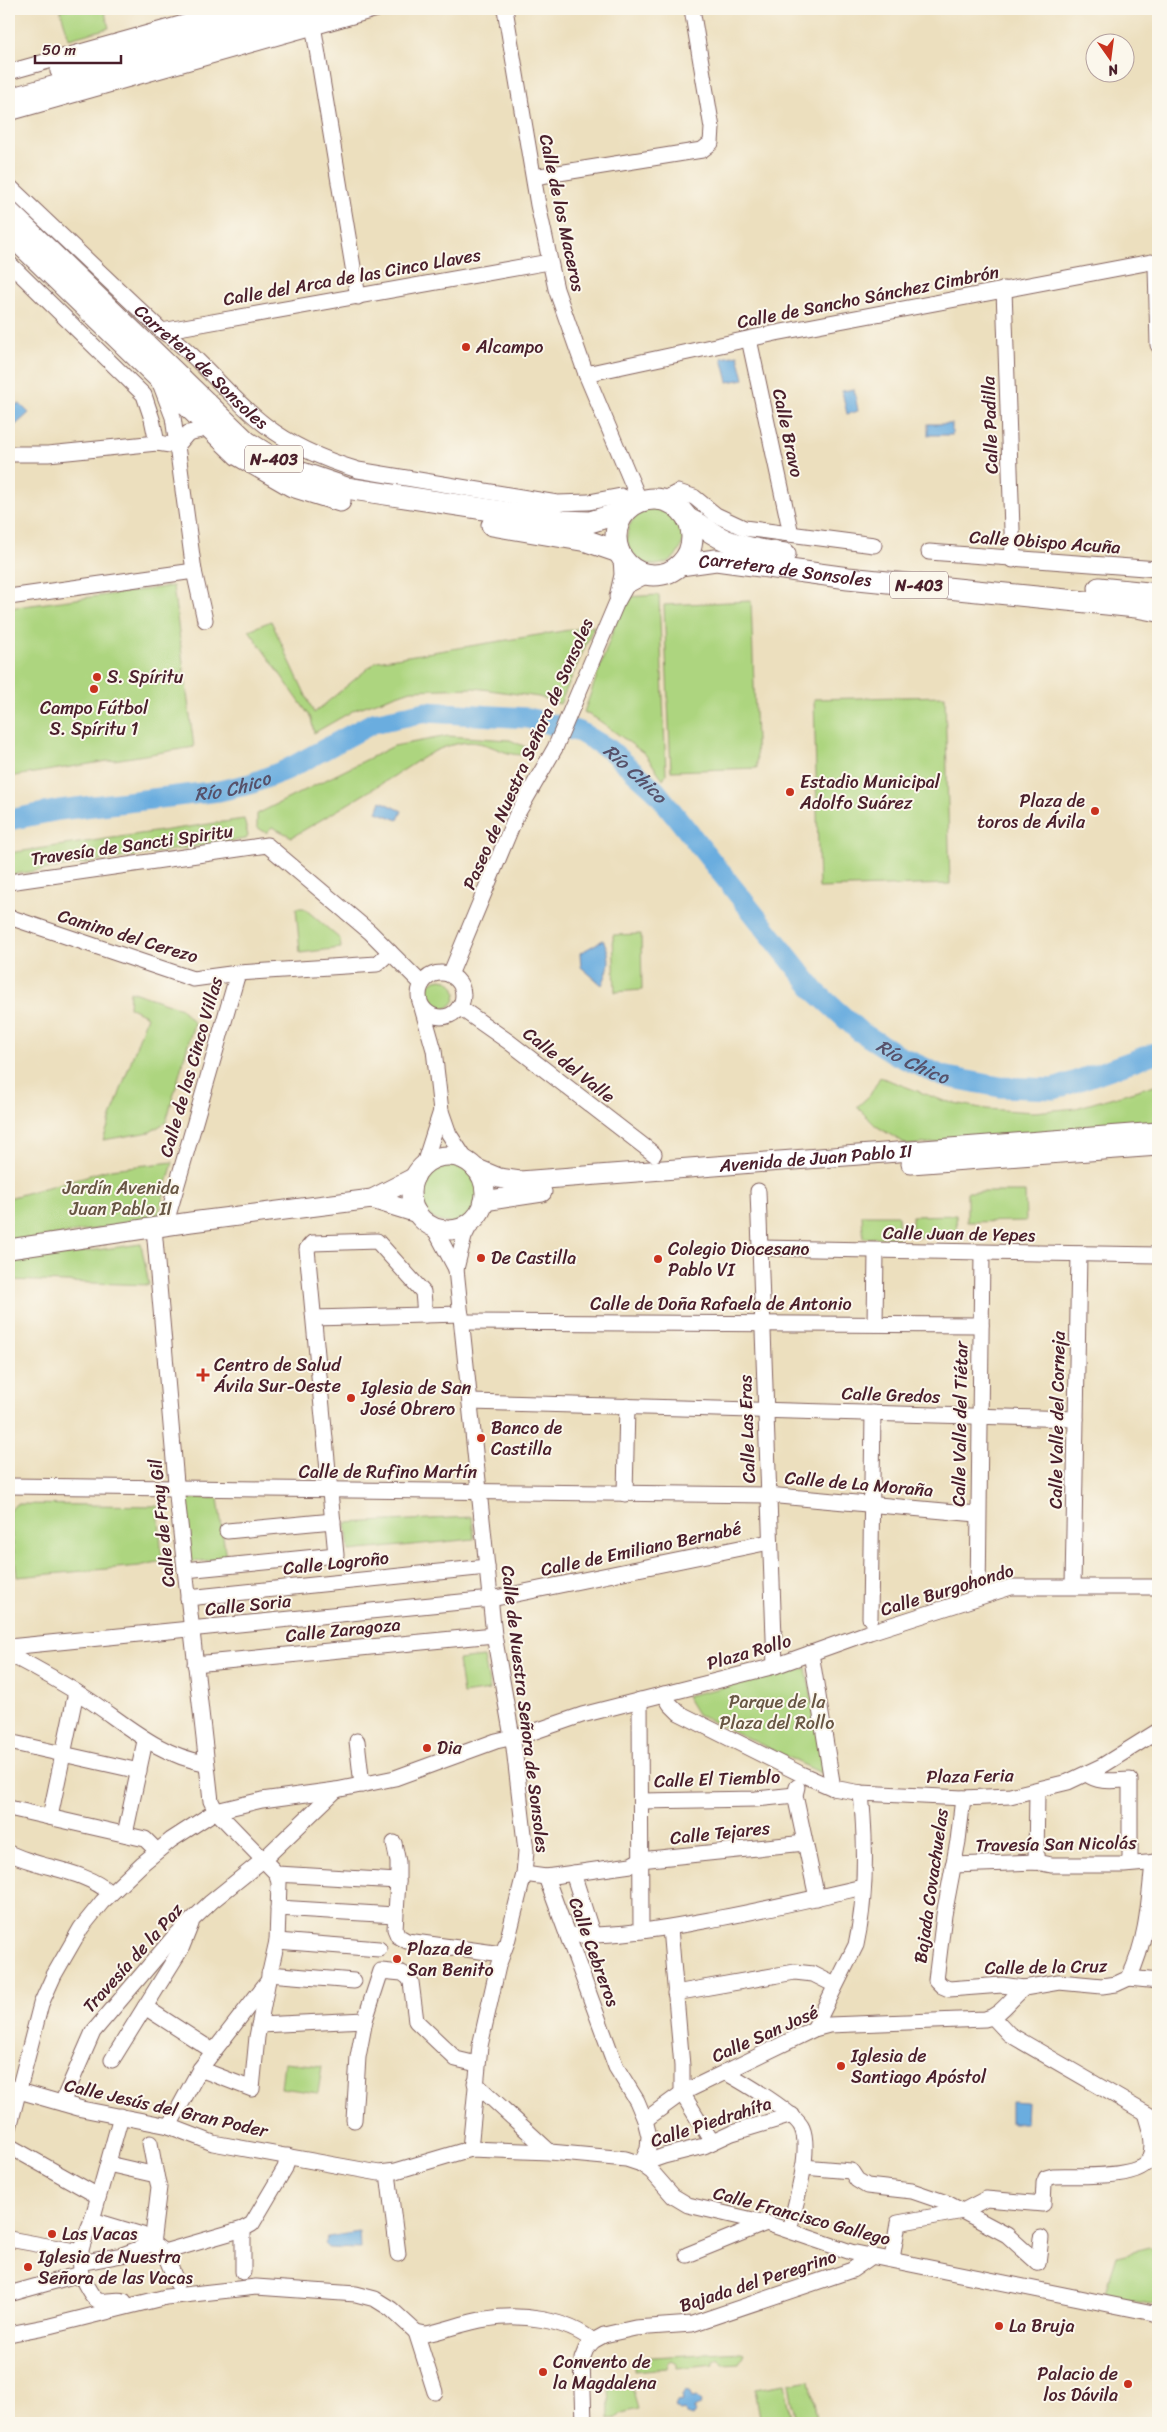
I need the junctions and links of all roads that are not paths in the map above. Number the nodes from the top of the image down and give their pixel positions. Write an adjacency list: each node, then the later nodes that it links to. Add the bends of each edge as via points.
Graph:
1 (234, 9): 7 (street)
2 (277, 9): 10 (main road)
3 (332, 9): 8 (main road)
4 (377, 9): 8 (street)
5 (505, 9): 13 (street, Calle de los Maceros)
6 (692, 9): 13 (street, via 712,128 711,143 702,150)
7 (203, 13): 9 (street)
8 (312, 21): 11 (main road); 12 (street); 20 (street)
9 (9, 72)
10 (9, 86)
11 (9, 98)
12 (9, 113)
13 (534, 177): 17 (street, Calle de los Maceros)
14 (9, 186): 21 (street, Carretera de Sonsoles)
15 (9, 212): 31 (highway, Carretera de Sonsoles / N-403, via 247,442 299,472 346,488 563,522 590,522)
16 (9, 233): 24 (highway, Carretera de Sonsoles / N-403)
17 (549, 262): 20 (street, Calle del Arca de las Cinco Llaves); 25 (street, Calle de los Maceros)
18 (9, 263): 27 (street, via 144,395)
19 (1004, 289): 22 (street, Calle de Sancho Sánchez Cimbrón); 23 (street, Calle de Sancho Sánchez Cimbrón, via 1151,262 1156,267); 37 (street, Calle Padilla)
20 (358, 296): 21 (street, Calle del Arca de las Cinco Llaves)
21 (162, 331): 31 (street, Carretera de Sonsoles, via 180,343 264,424 329,461 358,470 558,503 621,496)
22 (749, 339): 25 (street, Calle de Sancho Sánchez Cimbrón); 33 (street, Calle Bravo)
23 (1158, 345)
24 (155, 373): 26 (highway, Carretera de Sonsoles / N-403); 28 (street, via 173,417)
25 (586, 374): 31 (street, Calle de los Maceros)
26 (211, 428): 28 (street, via 188,434); 36 (highway, Carretera de Sonsoles / N-403, via 238,455 263,470 292,486 342,502 587,540)
27 (157, 443): 28 (street); 29 (street, via 48,454)
28 (178, 446): 40 (street)
29 (9, 454)
30 (662, 500): 31 (highway, N-403); 32 (highway, N-403, via 674,505); 33 (street, via 678,492 694,497 716,515 744,528)
31 (634, 505): 36 (highway, via 618,524 616,538)
32 (688, 519): 38 (highway, via 692,544); 42 (highway, Carretera de Sonsoles / N-403, via 721,538 762,551 851,564)
33 (791, 534): 34 (street)
34 (874, 545)
35 (929, 552): 37 (street, Calle Obispo Acuña)
36 (620, 555): 41 (highway, N-403, via 632,569); 44 (street, Paseo de Nuestra Señora de Sonsoles, via 622,575)
37 (1014, 560): 39 (street, Calle Obispo Acuña)
38 (680, 565): 41 (highway, N-403, via 665,574); 45 (highway, Carretera de Sonsoles / N-403, via 716,560 848,578)
39 (1158, 569)
40 (194, 571): 43 (street); 46 (street)
41 (647, 575): 44 (street, Paseo de Nuestra Señora de Sonsoles, via 626,586)
42 (1158, 594)
43 (9, 597)
44 (616, 604): 51 (street, Paseo de Nuestra Señora de Sonsoles, via 555,748 516,816)
45 (1158, 611)
46 (206, 620)
47 (9, 882): 49 (street, Travesía de Sancti Spiritu, via 267,845)
48 (9, 918): 50 (street, Camino del Cerezo, via 193,979)
49 (390, 952): 50 (street, via 377,964); 52 (street)
50 (238, 973): 65 (street, Calle de las Cinco Villas)
51 (450, 975): 52 (street, via 431,975); 53 (street, via 462,989)
52 (422, 984): 54 (street, via 418,996)
53 (459, 1007): 55 (street); 60 (street, Calle del Valle)
54 (422, 1008): 55 (street, via 432,1016); 56 (street)
55 (444, 1017): 56 (street)
56 (434, 1050): 57 (street)
57 (441, 1111): 61 (street, via 449,1134); 62 (street)
58 (1158, 1132): 61 (main road, Avenida de Juan Pablo II, via 520,1181 500,1178)
59 (1158, 1146): 66 (main road, Avenida de Juan Pablo II, via 521,1194)
60 (654, 1154)
61 (470, 1164): 62 (main road, via 452,1156 437,1158); 66 (main road, via 481,1177)
62 (420, 1170): 64 (main road); 67 (main road, via 411,1189)
63 (758, 1191): 72 (street, Calle Las Eras)
64 (372, 1199): 67 (main road); 69 (main road)
65 (173, 1201): 69 (street); 71 (street, Calle de las Cinco Villas)
66 (484, 1201): 68 (main road)
67 (417, 1213): 70 (main road)
68 (472, 1221): 70 (main road, via 453,1229); 78 (street, Calle de Nuestra Señora de Sonsoles, via 464,1237)
69 (191, 1222): 71 (main road)
70 (433, 1226): 78 (street, Calle de Nuestra Señora de Sonsoles)
71 (160, 1227): 73 (main road); 92 (street, Calle de Fray Gil)
72 (760, 1248): 74 (street, Calle Juan de Yepes); 82 (street, Calle Las Eras)
73 (10, 1250)
74 (876, 1251): 75 (street, Calle Juan de Yepes); 83 (street)
75 (982, 1253): 76 (street, Calle Juan de Yepes); 84 (street, Calle Valle del Tiétar)
76 (1079, 1254): 77 (street, Calle Juan de Yepes); 90 (street, Calle Valle del Corneja)
77 (1158, 1255)
78 (456, 1269): 81 (street, Calle de Nuestra Señora de Sonsoles)
79 (425, 1315): 80 (street, Calle de Doña Rafaela de Antonio); 80 (street, via 423,1292 377,1240 312,1242 307,1249); 81 (street, Calle de Doña Rafaela de Antonio)
80 (314, 1318): 93 (street)
81 (461, 1318): 82 (street, Calle de Doña Rafaela de Antonio); 85 (street, Calle de Nuestra Señora de Sonsoles)
82 (762, 1322): 83 (street, Calle de Doña Rafaela de Antonio); 87 (street, Calle Las Eras)
83 (875, 1324): 84 (street, Calle de Doña Rafaela de Antonio)
84 (981, 1325): 89 (street, Calle Valle del Tiétar)
85 (470, 1402): 86 (street, Calle Gredos); 94 (street, Calle de Nuestra Señora de Sonsoles)
86 (627, 1406): 87 (street, Calle Gredos); 95 (street)
87 (765, 1410): 88 (street, Calle Gredos); 96 (street, Calle Las Eras)
88 (873, 1413): 89 (street, Calle Gredos); 97 (street)
89 (979, 1416): 90 (street, Calle Gredos); 98 (street, Calle Valle del Tiétar)
90 (1076, 1419): 104 (street, Calle Valle del Corneja)
91 (9, 1486): 92 (street, Calle de Rufino Martín)
92 (177, 1489): 93 (street, Calle de Rufino Martín); 103 (street, Calle de Fray Gil)
93 (330, 1490): 94 (street, Calle de Rufino Martín); 99 (street)
94 (479, 1490): 95 (street, Calle de Rufino Martín); 102 (street, Calle de Nuestra Señora de Sonsoles)
95 (625, 1494): 96 (street, Calle de Rufino Martín)
96 (768, 1495): 97 (street, Calle de La Moraña); 101 (street, Calle Las Eras)
97 (871, 1504): 98 (street, Calle de La Moraña); 109 (street)
98 (978, 1514): 106 (street, Calle Valle del Tiétar)
99 (333, 1521): 100 (street); 103 (street, via 336,1555)
100 (227, 1531)
101 (769, 1542): 108 (street, Calle de Emiliano Bernabé); 116 (street, Calle Las Eras)
102 (487, 1567): 107 (street, Calle Logroño); 108 (street, Calle de Nuestra Señora de Sonsoles)
103 (185, 1570): 107 (street, Calle de Fray Gil)
104 (1073, 1586): 105 (street, Calle Burgohondo); 106 (street, Calle Burgohondo, via 1011,1587)
105 (1158, 1587)
106 (978, 1597): 113 (street, Calle Burgohondo)
107 (188, 1598): 110 (street, Calle de Fray Gil)
108 (491, 1599): 110 (street, Calle Soria); 111 (street, Calle de Nuestra Señora de Sonsoles)
109 (870, 1618)
110 (192, 1629): 112 (street, Calle Soria); 115 (street, Calle de Fray Gil)
111 (494, 1635): 115 (street, Calle Zaragoza); 121 (street, Calle de Nuestra Señora de Sonsoles)
112 (9, 1647)
113 (811, 1653): 116 (street, Plaza Rollo); 131 (street, Plaza Rollo)
114 (9, 1654): 117 (street)
115 (195, 1664): 126 (street, Calle de Fray Gil)
116 (774, 1666): 118 (street, Plaza Rollo)
117 (76, 1692): 122 (street); 125 (street)
118 (664, 1694): 119 (street, Plaza Rollo); 128 (street, via 679,1712)
119 (640, 1700): 121 (street, Plaza Rollo); 137 (street)
120 (1158, 1731): 129 (street)
121 (512, 1736): 130 (street, Plaza Rollo, via 395,1778); 153 (street, Calle de Nuestra Señora de Sonsoles, via 526,1850)
122 (145, 1740): 126 (street, via 176,1756); 127 (street)
123 (357, 1741): 130 (street)
124 (9, 1742): 125 (street)
125 (63, 1754): 127 (street); 140 (street)
126 (205, 1763): 139 (street, Calle de Fray Gil, via 210,1801)
127 (138, 1771): 141 (street)
128 (801, 1774): 131 (street); 135 (street)
129 (1087, 1774): 133 (street); 151 (street, via 1100,1781 1130,1780)
130 (362, 1785): 132 (street, Plaza Rollo)
131 (833, 1788): 134 (street, Plaza Feria)
132 (336, 1790): 139 (street, Plaza Rollo, via 262,1800); 146 (street, Travesía de la Paz)
133 (1037, 1791): 136 (street, Plaza Feria); 148 (street, Plaza Feria)
134 (861, 1793): 136 (street, Plaza Feria); 157 (street, via 865,1840)
135 (795, 1795): 137 (street, Calle El Tiemblo); 143 (street)
136 (963, 1798): 150 (street, Bajada Covachuelas)
137 (642, 1801): 147 (street)
138 (9, 1808): 140 (street)
139 (216, 1811): 144 (street); 146 (street)
140 (50, 1817): 141 (street)
141 (124, 1834): 144 (street, via 145,1839)
142 (394, 1843): 156 (street)
143 (805, 1843): 147 (street, Calle Tejares); 159 (street)
144 (157, 1851): 158 (street)
145 (9, 1853): 158 (street, via 25,1861 92,1880)
146 (262, 1860): 152 (street); 162 (street, Travesía de la Paz)
147 (640, 1860): 154 (street, Calle Tejares, via 631,1865); 164 (street)
148 (1036, 1862): 150 (street, Travesía San Nicolás); 151 (street, Travesía San Nicolás)
149 (1155, 1862): 151 (street, Travesía San Nicolás); 171 (street, Calle de la Cruz, via 1142,1943)
150 (953, 1864): 172 (street, Bajada Covachuelas)
151 (1130, 1864)
152 (277, 1874): 156 (street); 160 (street)
153 (524, 1874): 155 (street, Calle Tejares); 169 (street, Calle de Nuestra Señora de Sonsoles)
154 (572, 1874): 155 (street, Calle Tejares); 166 (street)
155 (546, 1877): 165 (street, Calle Cebreros)
156 (398, 1881): 161 (street)
157 (863, 1887): 159 (street); 175 (street, via 856,1945)
158 (110, 1893): 189 (street, via 81,1928 49,1984)
159 (816, 1898): 163 (street)
160 (278, 1908): 161 (street); 167 (street)
161 (395, 1915): 169 (street, via 398,1936 407,1941)
162 (193, 1918): 178 (street, via 181,1948); 191 (street, Travesía de la Paz, via 93,2032)
163 (670, 1928): 164 (street); 177 (street)
164 (642, 1931): 166 (street)
165 (568, 1935): 166 (street); 196 (street, Calle Cebreros, via 616,2067)
166 (593, 1936)
167 (277, 1941): 168 (street); 170 (street)
168 (379, 1949)
169 (502, 1954): 185 (street, Calle de Nuestra Señora de Sonsoles)
170 (269, 1978): 173 (street); 181 (street); 183 (street)
171 (1130, 1978): 174 (street); 176 (street, Calle de la Cruz, via 1102,1986 1059,1982)
172 (936, 1980): 176 (street, Calle de la Cruz, via 950,1989 1002,1985)
173 (354, 1981)
174 (1158, 1981)
175 (835, 1985): 177 (street, via 813,1974 795,1972); 182 (street)
176 (1024, 1988): 179 (street)
177 (675, 1993): 190 (street)
178 (146, 2007): 183 (street); 184 (street)
179 (993, 2017): 182 (street, Calle San José, via 926,2022 846,2022); 194 (street, via 1009,2034)
180 (365, 2020): 181 (street); 185 (street, via 381,1972 402,1973 410,1982 416,2021 444,2045 448,2054); 195 (street, via 358,2057)
181 (259, 2025): 186 (street, via 252,2089)
182 (814, 2030): 187 (street, Calle San José)
183 (213, 2051): 186 (street)
184 (112, 2060)
185 (477, 2064): 188 (street, Calle de Nuestra Señora de Sonsoles)
186 (200, 2069): 197 (street)
187 (725, 2072): 190 (street, Calle San José); 192 (street)
188 (475, 2083): 202 (street, Calle de Nuestra Señora de Sonsoles); 203 (street)
189 (13, 2089): 191 (street, Calle Jesús del Gran Poder); 198 (street)
190 (682, 2093): 196 (street, Calle San José); 199 (street)
191 (62, 2104): 193 (street, Calle Jesús del Gran Poder)
192 (792, 2115): 199 (street, Calle Piedrahíta); 208 (street, via 802,2127 804,2136)
193 (121, 2116): 197 (street, Calle Jesús del Gran Poder); 206 (street)
194 (1152, 2117): 205 (street)
195 (354, 2120)
196 (645, 2120): 207 (street, Calle Cebreros, via 648,2149)
197 (169, 2126): 204 (street, Calle Jesús del Gran Poder, via 213,2143)
198 (9, 2128)
199 (712, 2142): 207 (street, Calle Piedrahíta)
200 (150, 2144): 210 (street)
201 (9, 2146): 211 (street)
202 (470, 2149): 203 (street, Calle Jesús del Gran Poder); 209 (street, Calle Jesús del Gran Poder)
203 (550, 2152): 207 (street, Calle Francisco Gallego, via 603,2156)
204 (288, 2156): 209 (street, Calle Jesús del Gran Poder); 215 (street, via 285,2168 258,2217)
205 (1154, 2161): 212 (street, via 1122,2173 1046,2178 1043,2204 986,2199)
206 (108, 2164): 210 (street); 211 (street)
207 (641, 2164): 214 (street, Calle Francisco Gallego, via 673,2196 688,2205)
208 (803, 2167): 212 (street, via 851,2171 867,2186 912,2191); 216 (street)
209 (388, 2173): 220 (street)
210 (156, 2175): 219 (street, via 159,2187)
211 (98, 2196): 213 (street)
212 (962, 2211): 217 (street, via 1007,2235 1038,2263); 223 (street, via 898,2223)
213 (92, 2220): 219 (street); 224 (street)
214 (766, 2223): 216 (street, Calle Francisco Gallego); 221 (street)
215 (244, 2229): 219 (street); 225 (street)
216 (789, 2230): 222 (street, Calle Francisco Gallego, via 830,2246)
217 (1041, 2238)
218 (9, 2239): 224 (street)
219 (153, 2244): 224 (street, via 122,2255); 226 (street)
220 (398, 2254)
221 (687, 2255)
222 (872, 2256): 223 (street, Calle Francisco Gallego); 232 (street, Bajada del Peregrino, via 852,2270 704,2320 676,2326 618,2330)
223 (892, 2259): 229 (street, Calle Francisco Gallego)
224 (80, 2263): 227 (street); 228 (street, via 93,2297 98,2300 118,2299)
225 (243, 2272)
226 (177, 2283)
227 (9, 2294)
228 (128, 2306): 230 (street, via 166,2297 256,2287 356,2294 383,2304); 231 (street)
229 (1158, 2314)
230 (416, 2332): 232 (street, via 426,2334 485,2319 519,2317 572,2328); 233 (street)
231 (9, 2334)
232 (593, 2341): 234 (street, via 582,2359)
233 (435, 2392)
234 (584, 2423)

